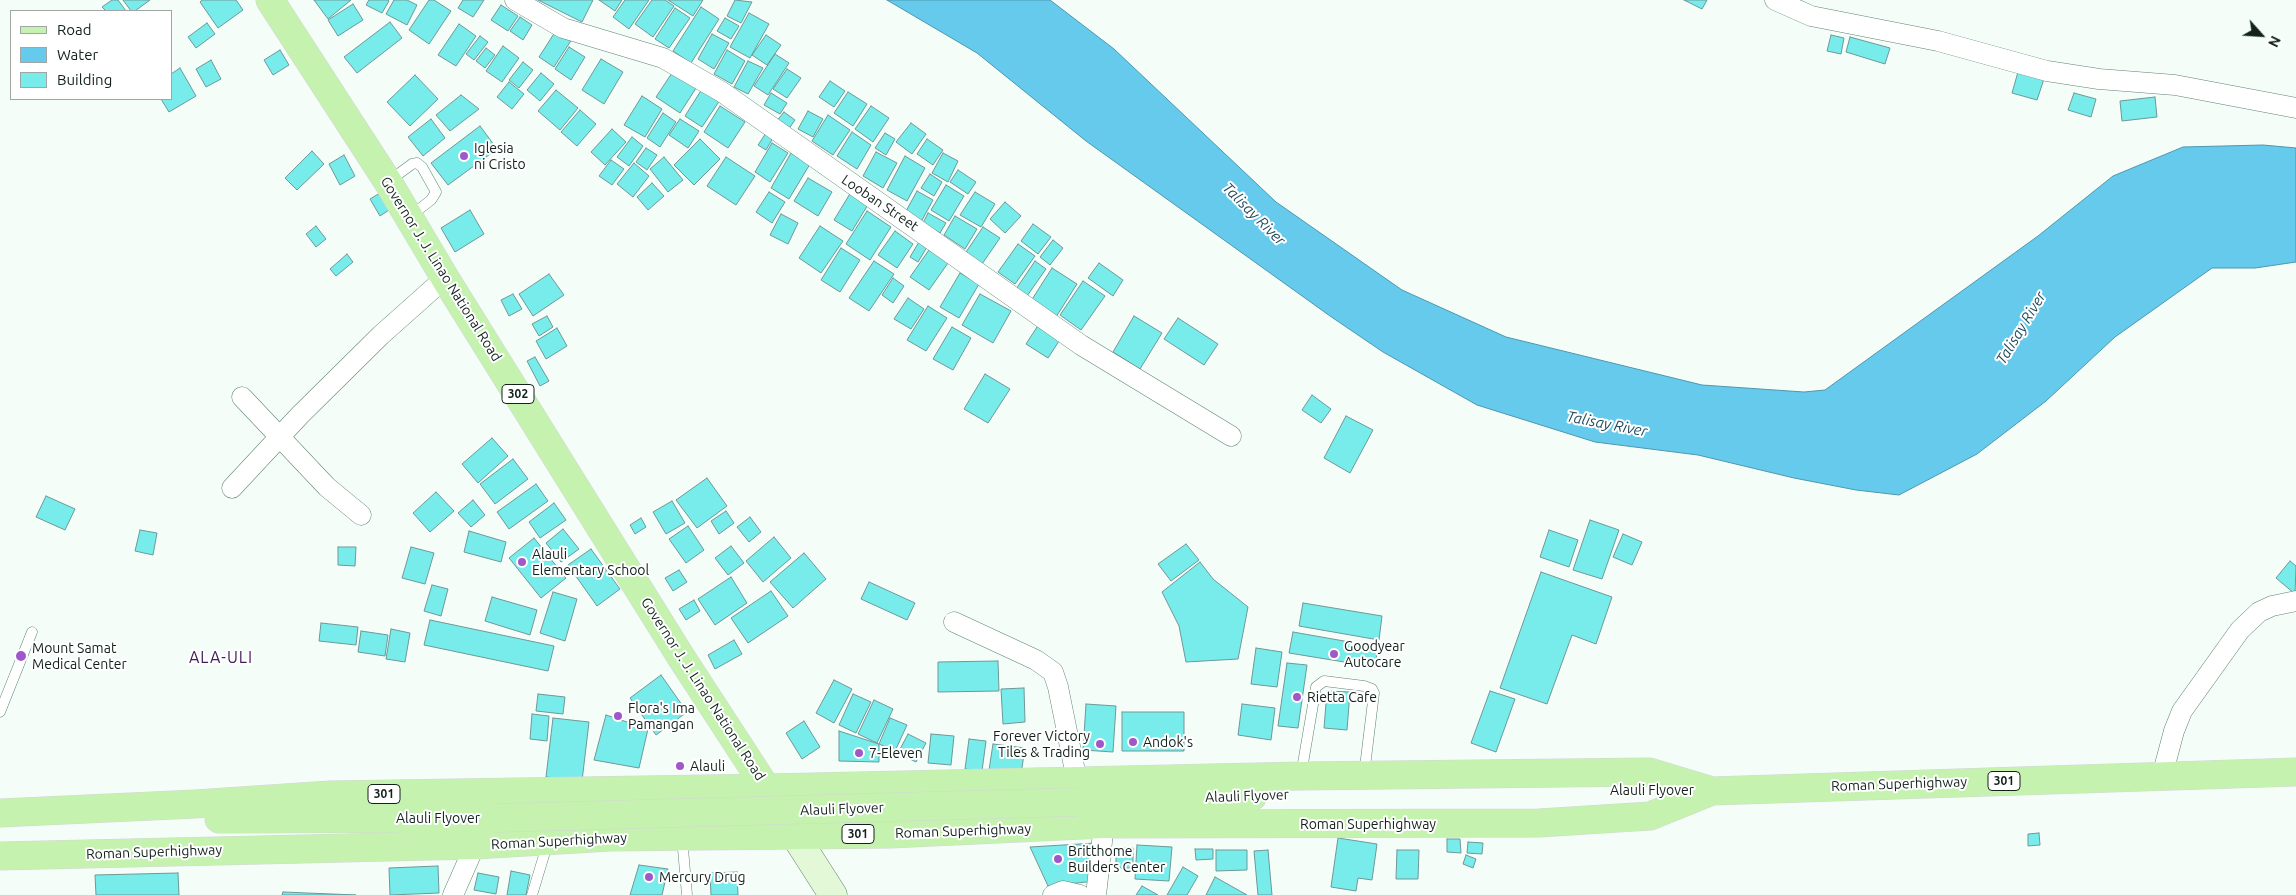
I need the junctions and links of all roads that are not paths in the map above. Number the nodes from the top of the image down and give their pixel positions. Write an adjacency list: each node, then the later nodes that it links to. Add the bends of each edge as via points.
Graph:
1 (270, 0): 5 (main road, Governor J. J. Linao National Road / 302)
2 (516, 0): 9 (street, Looban Street, via 564,28 664,58 722,92 1081,346)
3 (1775, 0): 4 (street, via 1811,16 1938,41 2047,71 2175,85)
4 (2296, 108)
5 (388, 182): 6 (main road, Governor J. J. Linao National Road / 302); 6 (lane, via 412,164 422,167 436,192)
6 (409, 217): 7 (main road, Governor J. J. Linao National Road / 302)
7 (445, 278): 10 (street, via 381,335); 21 (main road, Governor J. J. Linao National Road / 302, via 681,656)
8 (242, 397): 10 (street)
9 (1231, 436)
10 (280, 437): 11 (street); 12 (street, via 327,488)
11 (232, 488)
12 (361, 515)
13 (2296, 601): 20 (street, via 2258,612 2240,630 2182,711)
14 (954, 622): 23 (street, via 1036,660 1053,672)
15 (32, 632): 16 (lane)
16 (0, 712)
17 (2296, 772): 20 (main road, Roman Superhighway / 301)
18 (1301, 776): 19 (main road, Roman Superhighway / 301); 19 (lane, via 1316,687 1324,681 1372,689); 23 (main road, Roman Superhighway / 301)
19 (1364, 776): 22 (main road, Roman Superhighway / 301, via 1649,772)
20 (2162, 776): 22 (main road, Roman Superhighway / 301)
21 (768, 788): 23 (main road, Roman Superhighway / 301); 24 (main road, Roman Superhighway / 301, via 330,795); 28 (main road, Governor J. J. Linao National Road / 302)
22 (1712, 791): 23 (main road, Alauli Flyover, via 1650,788); 25 (main road, Roman Superhighway / 301, via 1650,816 1549,822)
23 (1075, 799): 27 (main road, Alauli Flyover, bridge)
24 (0, 813)
25 (1104, 824): 28 (main road, Roman Superhighway / 301, via 891,834); 39 (street)
26 (0, 827): 27 (main road, Alauli Flyover, via 195,820)
27 (490, 832): 30 (main road, Alauli Flyover); 31 (main road, Roman Superhighway / 301); 32 (main road, Roman Superhighway / 301); 33 (street)
28 (794, 834): 29 (main road, Roman Superhighway / 301); 36 (main road, Governor J. J. Linao National Road / 302)
29 (682, 838): 31 (main road, Roman Superhighway / 301, via 610,837); 35 (lane)
30 (0, 841)
31 (549, 841): 34 (lane)
32 (0, 856)
33 (453, 895)
34 (532, 895)
35 (687, 895)
36 (833, 895)
37 (1053, 895): 38 (street, via 1063,891)
38 (1080, 895)
39 (1096, 895)

